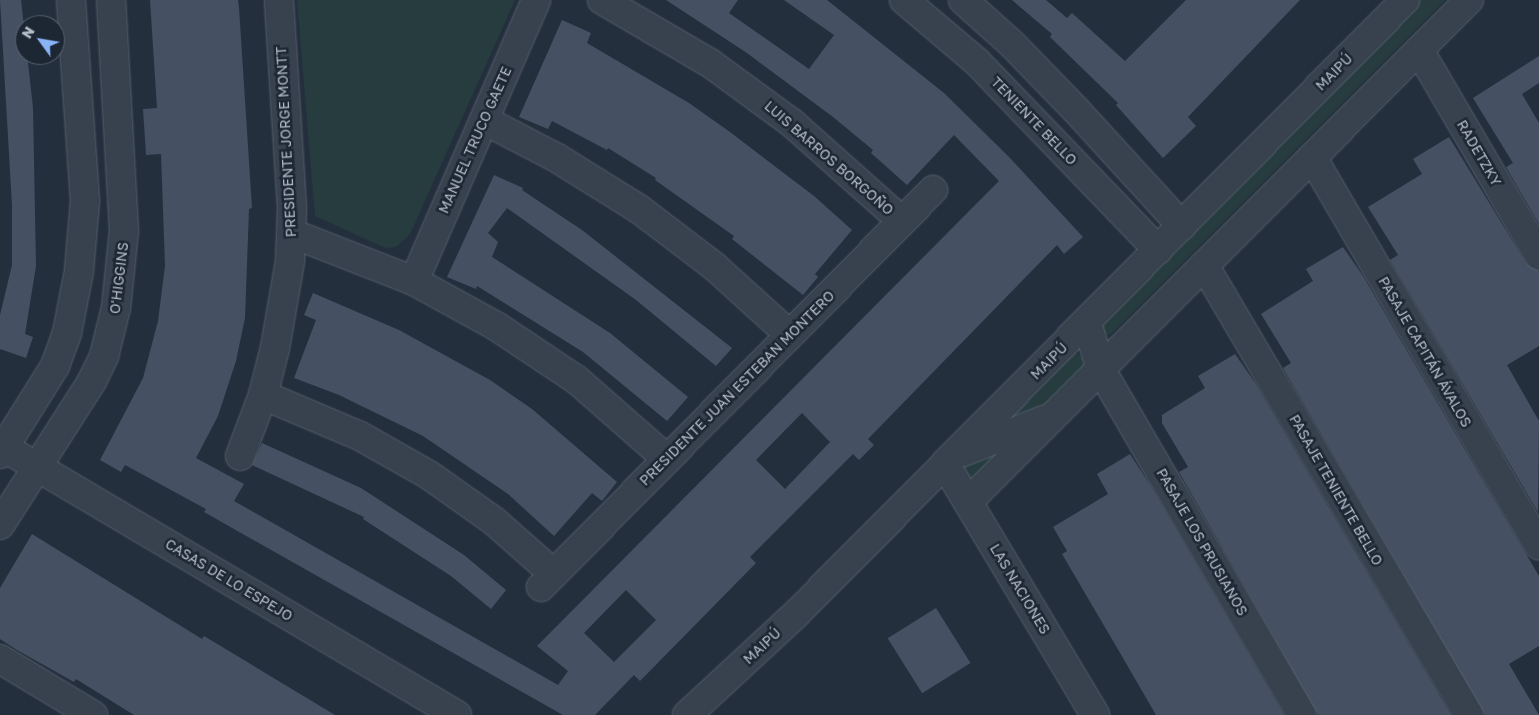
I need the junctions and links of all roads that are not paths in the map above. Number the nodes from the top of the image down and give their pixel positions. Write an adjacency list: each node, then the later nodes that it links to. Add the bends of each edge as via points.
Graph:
1 (71, 0): 26 (street, via 84,201 79,271 67,333 54,366)
2 (111, 0): 30 (street, O'HIGGINS, via 124,232 121,281 104,356 80,402)
3 (279, 0): 16 (street, PRESIDENTE JORGE MONTT)
4 (536, 0): 11 (street, MANUEL TRUCO GAETE)
5 (602, 0): 14 (street, LUIS BARROS BORGOÑO, via 710,63 752,93 792,123)
6 (904, 0): 17 (street, TENIENTE BELLO, via 977,62)
7 (963, 0): 15 (street, via 1070,103)
8 (1405, 0): 15 (street, MAIPÚ)
9 (1469, 0): 10 (street)
10 (1419, 50): 12 (street); 18 (street, RADETZKY)
11 (484, 120): 20 (street, MANUEL TRUCO GAETE); 22 (street, via 557,158 639,209 715,267)
12 (1312, 158): 19 (street); 33 (street, PASAJE CAPITÁN ÁVALOS)
13 (933, 190): 14 (street, PRESIDENTE JUAN ESTEBAN MONTERO)
14 (902, 221): 22 (street, PRESIDENTE JUAN ESTEBAN MONTERO)
15 (1182, 226): 17 (street, MAIPÚ)
16 (291, 233): 20 (street); 24 (street, PRESIDENTE JORGE MONTT, via 280,324)
17 (1158, 250): 21 (street, MAIPÚ)
18 (1539, 255)
19 (1204, 265): 23 (street); 40 (street, PASAJE TENIENTE BELLO)
20 (414, 281): 28 (street, via 482,318 553,363)
21 (1087, 323): 23 (street, PASAJE LOS PRUSIANOS); 29 (street, MAIPÚ)
22 (790, 335): 28 (street, PRESIDENTE JUAN ESTEBAN MONTERO)
23 (1101, 370): 25 (street); 39 (street, PASAJE LOS PRUSIANOS)
24 (263, 395): 27 (street, PRESIDENTE JORGE MONTT); 28 (street, PRESIDENTE JUAN ESTEBAN MONTERO, via 352,432 429,475 494,522 547,580)
25 (1054, 416): 29 (street); 31 (street)
26 (1, 449): 30 (street, CASAS DE LO ESPEJO)
27 (240, 456)
28 (667, 459)
29 (949, 460): 31 (street, LAS NACIONES); 37 (street, MAIPÚ, via 796,614)
30 (37, 466): 32 (street, O'HIGGINS); 36 (street, CASAS DE LO ESPEJO)
31 (968, 502): 38 (street, LAS NACIONES)
32 (0, 524)
33 (1539, 546)
34 (0, 659): 35 (street)
35 (92, 715)
36 (457, 715)
37 (687, 715)
38 (1095, 715)
39 (1302, 715)
40 (1469, 715)

